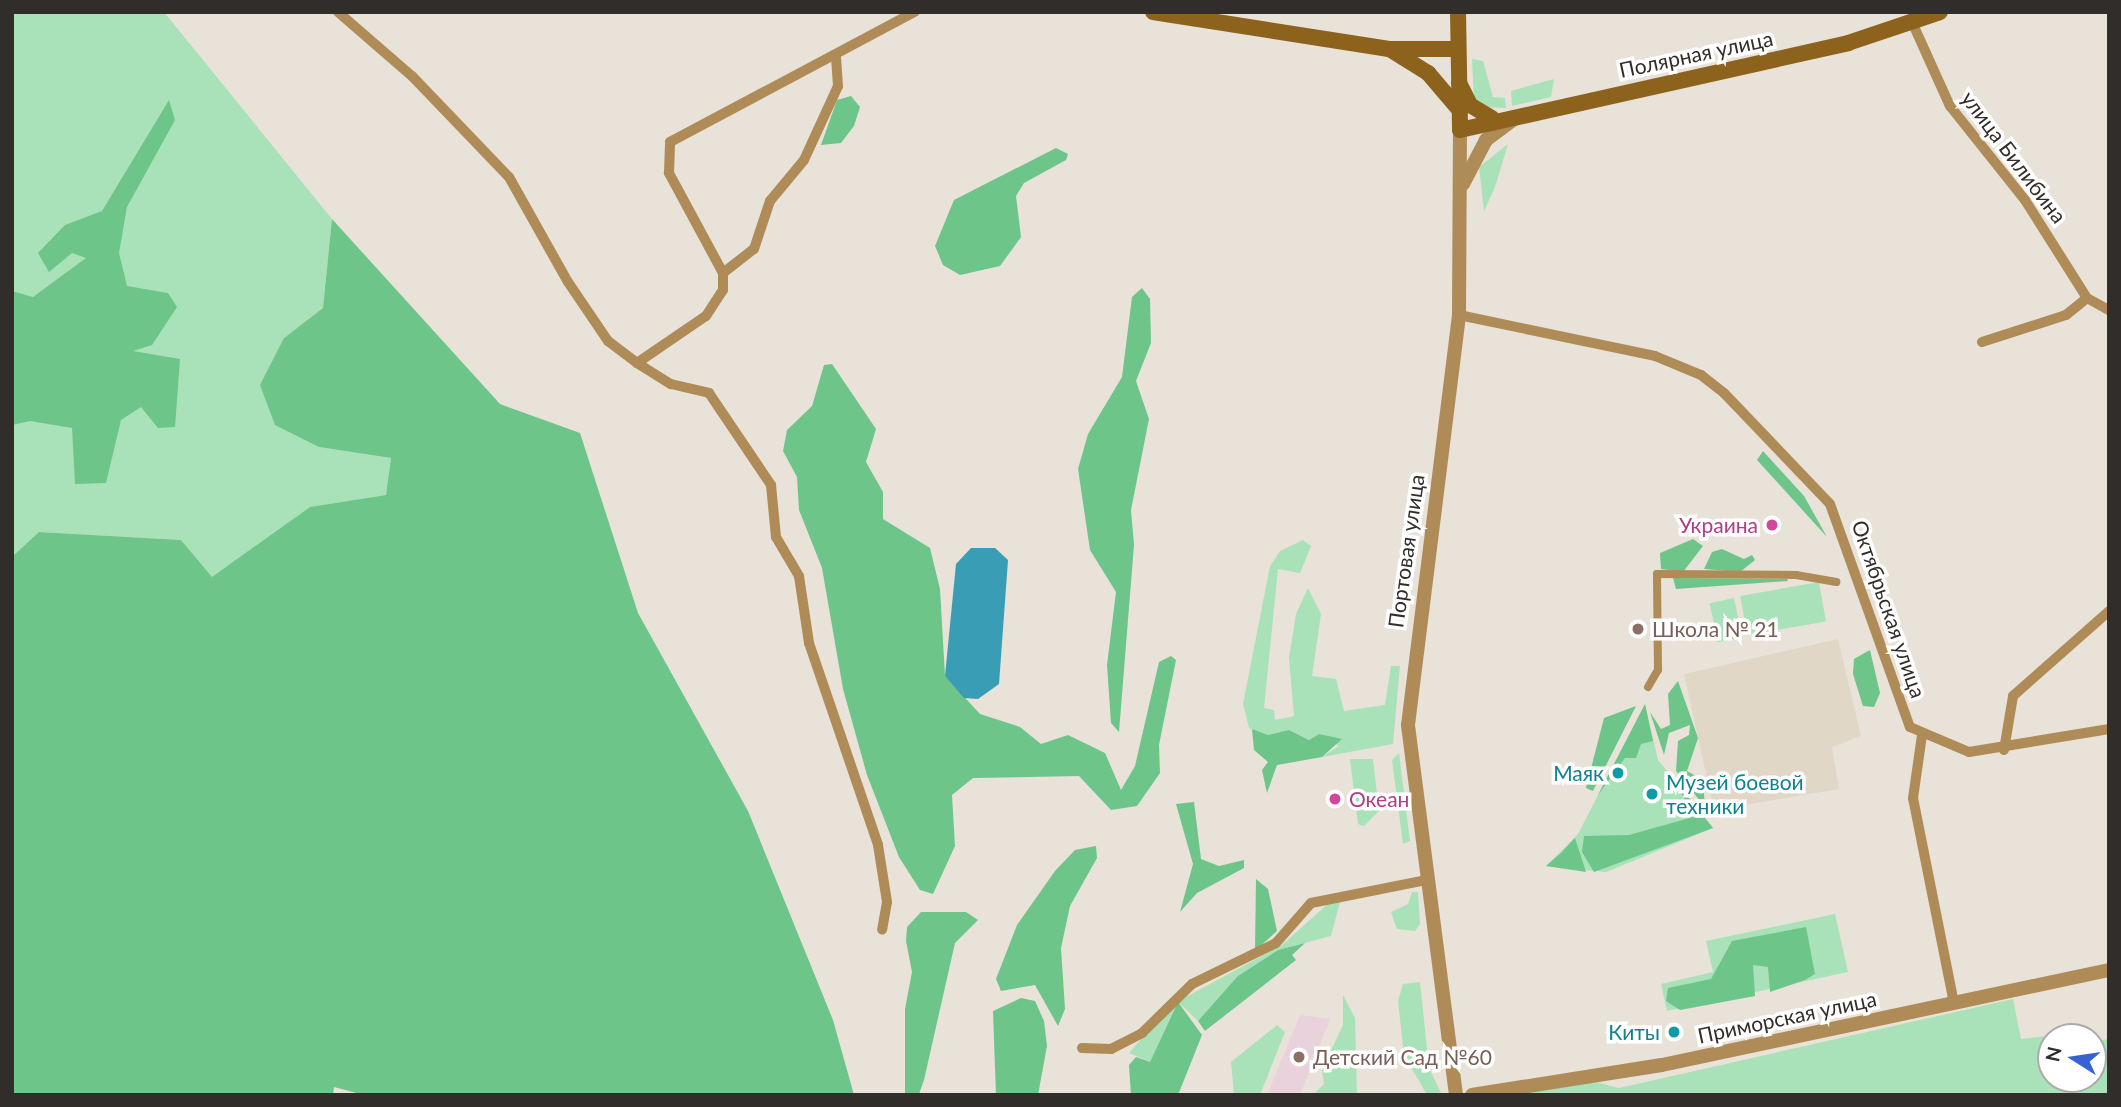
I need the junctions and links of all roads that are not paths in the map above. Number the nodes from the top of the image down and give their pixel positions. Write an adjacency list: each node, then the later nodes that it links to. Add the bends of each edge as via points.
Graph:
1 (338, 12): 22 (street, via 412,76 509,177 568,282 608,341)
2 (915, 12): 10 (street)
3 (1153, 12): 7 (main road)
4 (1457, 12): 8 (main road, via 1439,40); 9 (main road, Портовая улица)
5 (1940, 12): 6 (main road, Полярная улица)
6 (1910, 17): 14 (main road, Полярная улица, via 1848,43); 18 (street, улица Билибина, via 1950,106 2025,200)
7 (1389, 49): 8 (main road); 12 (main road, via 1427,73)
8 (1415, 49): 9 (main road)
9 (1454, 49): 11 (main road, Портовая улица)
10 (836, 56): 17 (street, via 838,86 804,160 770,201 754,249); 17 (street, via 670,142 669,173)
11 (1455, 74): 12 (main road, Портовая улица); 13 (main road, via 1470,105)
12 (1457, 107): 13 (main road); 15 (main road, Портовая улица)
13 (1492, 118): 14 (main road)
14 (1513, 120): 15 (main road, Полярная улица); 16 (street, via 1477,153)
15 (1460, 130): 16 (street, Портовая улица)
16 (1461, 189): 20 (street, Портовая улица)
17 (723, 273): 22 (street, via 723,290 706,316)
18 (2087, 298): 19 (street, улица Билибина); 21 (street, via 2066,315)
19 (2109, 310)
20 (1459, 315): 27 (street, Октябрьская улица, via 1655,356 1701,375 1731,400 1830,504 1910,727); 29 (street, Портовая улица, via 1410,679 1409,744)
21 (1982, 342)
22 (637, 363): 30 (street, via 671,384 709,393 771,485 776,537 799,576 809,643 878,845 887,902)
23 (1836, 582): 25 (street, via 1796,575 1657,574 1658,670)
24 (2109, 611): 28 (street, via 2013,696)
25 (1648, 687)
26 (2109, 729): 28 (street)
27 (1922, 735): 28 (street, via 1969,752); 32 (street, via 1913,798)
28 (2004, 750)
29 (1426, 880): 33 (street, via 1311,903 1276,943 1192,984 1142,1033 1111,1049); 34 (street, Портовая улица)
30 (882, 930)
31 (2109, 970): 32 (street, Приморская улица)
32 (1954, 1003): 35 (street, Приморская улица, via 1629,1071)
33 (1082, 1048)
34 (1456, 1095)
35 (1472, 1095)

